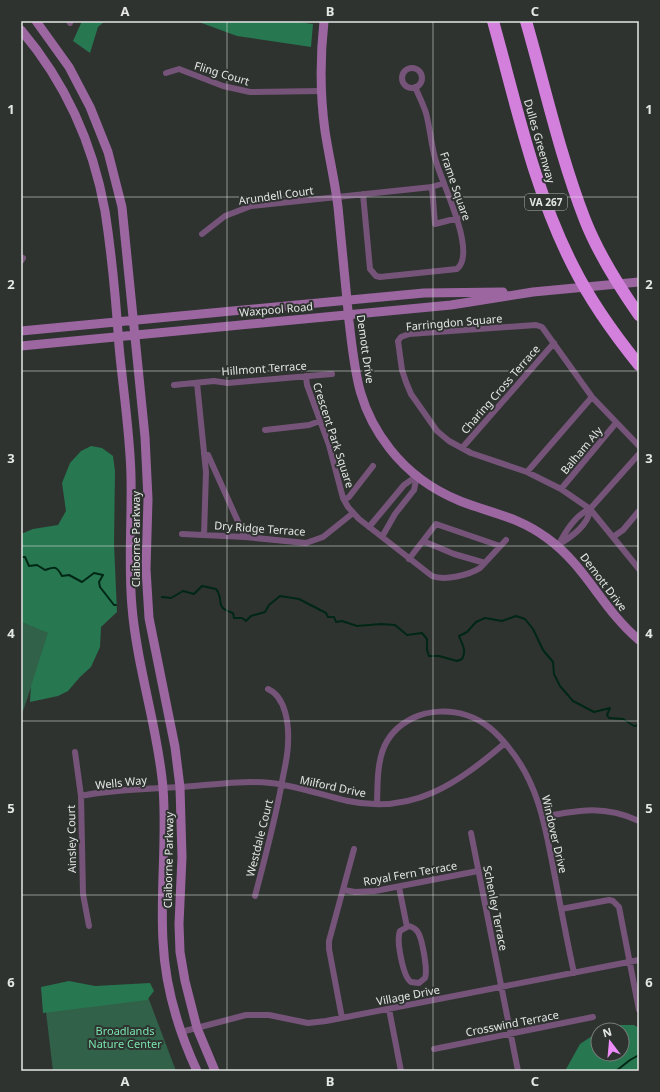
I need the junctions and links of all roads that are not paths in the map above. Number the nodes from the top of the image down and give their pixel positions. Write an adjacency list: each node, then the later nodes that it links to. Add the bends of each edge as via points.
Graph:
1 (36, 21): 20 (main road, Claiborne Parkway, via 60,53 78,84 108,152 122,207)
2 (324, 21): 8 (main road, Demott Drive)
3 (493, 21): 27 (highway, Dulles Greenway / VA 267, via 530,157 557,231 584,287 612,331)
4 (526, 21): 19 (highway, Dulles Greenway / VA 267, via 571,180 585,220 612,273)
5 (21, 30): 21 (main road, Claiborne Parkway, via 60,84 92,157 106,211)
6 (166, 73): 8 (street, Fling Court, via 179,69 223,86 250,92)
7 (415, 87): 9 (street, Frame Square, via 426,113 435,158)
8 (321, 91): 12 (main road, Demott Drive, via 325,131)
9 (444, 182): 10 (street, Arundell Court); 13 (street, Frame Square)
10 (432, 187): 11 (street, Arundell Court); 13 (street, via 435,224)
11 (362, 194): 12 (street, Arundell Court); 13 (street, Frame Square, via 370,269 376,276 460,266 463,257)
12 (337, 197): 14 (street, Arundell Court, via 242,208 225,216); 17 (main road, Demott Drive)
13 (458, 218)
14 (202, 234)
15 (638, 282): 16 (main road, Waxpool Road)
16 (532, 292): 17 (main road, Waxpool Road, via 424,293); 18 (main road, Waxpool Road, via 451,304)
17 (347, 300): 18 (main road, Demott Drive); 20 (main road, Waxpool Road)
18 (349, 314): 23 (main road, Waxpool Road); 42 (main road, Demott Drive, via 356,377 367,412 391,451)
19 (639, 315)
20 (134, 320): 21 (main road, Waxpool Road); 23 (main road, Claiborne Parkway)
21 (117, 322): 22 (main road, Waxpool Road); 24 (main road, Claiborne Parkway)
22 (21, 331)
23 (136, 334): 24 (main road, Waxpool Road); 68 (main road, Claiborne Parkway, via 147,459 146,569 149,618 175,747)
24 (119, 336): 26 (main road, Waxpool Road); 69 (main road, Claiborne Parkway, via 131,476 129,556 132,609 139,659 157,741)
25 (554, 342): 32 (street, Farringdon Square); 37 (street, Charing Cross Terrace); 37 (street, Farringdon Square, via 546,330 536,324 409,334 401,337 398,345 402,370 411,394 437,431)
26 (21, 346)
27 (639, 365)
28 (332, 374): 29 (street, Hillmont Terrace)
29 (306, 376): 30 (street, Hillmont Terrace); 33 (street, Crescent Park Square)
30 (198, 383): 31 (street, Hillmont Terrace); 38 (street)
31 (174, 385)
32 (592, 397): 34 (street, Farringdon Square); 41 (street)
33 (320, 421): 35 (street, via 309,425); 44 (street, Crescent Park Square)
34 (616, 423): 36 (street, Farringdon Square); 43 (street, Balham Aly)
35 (265, 430)
36 (639, 446)
37 (462, 448): 41 (street, Farringdon Square)
38 (204, 454): 52 (street); 53 (street, via 208,455 215,467)
39 (639, 454): 46 (street)
40 (373, 466): 44 (street, Crescent Park Square)
41 (527, 472): 43 (street, Farringdon Square)
42 (417, 476): 45 (street, via 404,484); 49 (street, via 414,490); 59 (main road, Demott Drive, via 459,501 517,520)
43 (561, 489): 46 (street, Farringdon Square)
44 (344, 500): 48 (street, Crescent Park Square)
45 (386, 507): 49 (street); 50 (street)
46 (590, 509): 55 (street, Farringdon Square); 59 (street, via 590,517 572,537)
47 (639, 511): 55 (street, via 623,530)
48 (353, 513): 50 (street, Crescent Park Square); 53 (street, Dry Ridge Terrace, via 323,537 306,543)
49 (395, 514): 54 (street)
50 (369, 527): 54 (street, Crescent Park Square)
51 (182, 534): 52 (street, Dry Ridge Terrace)
52 (204, 535): 53 (street, Dry Ridge Terrace)
53 (245, 537)
54 (382, 537): 60 (street, Crescent Park Square)
55 (613, 537): 62 (street, Farringdon Square)
56 (506, 540): 58 (street, Crescent Park Square)
57 (423, 541): 58 (street, via 436,524); 60 (street); 61 (street)
58 (500, 546): 61 (street, Crescent Park Square)
59 (558, 546): 63 (main road, Demott Drive, via 581,570 616,618)
60 (409, 559): 61 (street, Crescent Park Square, via 432,576 443,579 476,571)
61 (485, 563)
62 (638, 566)
63 (639, 640)
64 (268, 689): 67 (street, Westdale Court, via 279,697 287,720 288,745)
65 (505, 743): 71 (street, Milford Drive, via 463,778 436,792 408,801); 71 (street, Windover Drive, via 492,728 461,714 426,713 408,720 394,732 383,748 378,767); 72 (street, Windover Drive, via 526,771)
66 (75, 752): 70 (street, Ainsley Court)
67 (282, 785): 68 (street, Milford Drive, via 246,783); 71 (street, Milford Drive, via 349,801); 79 (street, Westdale Court)
68 (180, 787): 69 (street, Milford Drive); 91 (main road, Claiborne Parkway, via 180,952)
69 (163, 788): 70 (street, Wells Way); 92 (main road, Claiborne Parkway, via 163,941 171,997)
70 (81, 796): 81 (street, Ainsley Court, via 82,873)
71 (378, 804)
72 (543, 817): 73 (street, via 590,809 616,812); 80 (street, Windover Drive)
73 (639, 821)
74 (471, 833): 76 (street, Schenley Terrace)
75 (354, 849): 78 (street)
76 (478, 871): 77 (street, Royal Fern Terrace); 86 (street, Schenley Terrace)
77 (399, 887): 78 (street, Royal Fern Terrace, via 366,892); 82 (street)
78 (344, 890): 90 (street, via 329,941)
79 (255, 896)
80 (561, 909): 84 (street, via 609,900 617,904); 85 (street, Windover Drive)
81 (89, 926)
82 (407, 927): 82 (street, via 398,935 404,969 408,980 419,983 427,974 419,933 413,927)
83 (639, 960): 84 (street, Village Drive)
84 (630, 962): 85 (street, Village Drive); 88 (street)
85 (574, 973): 86 (street, Village Drive)
86 (501, 987): 87 (street, Village Drive); 93 (street, Schenley Terrace)
87 (388, 1009): 90 (street, Village Drive); 97 (street)
88 (639, 1010)
89 (593, 1017): 93 (street, Crosswind Terrace)
90 (342, 1018): 91 (street, Village Drive, via 308,1023 269,1015 246,1015)
91 (197, 1028): 92 (street, Village Drive); 96 (main road, Claiborne Parkway)
92 (181, 1032): 95 (main road, Claiborne Parkway)
93 (510, 1034): 94 (street, Crosswind Terrace); 98 (street, Schenley Terrace)
94 (434, 1049)
95 (197, 1071)
96 (215, 1071)
97 (401, 1071)
98 (518, 1071)

